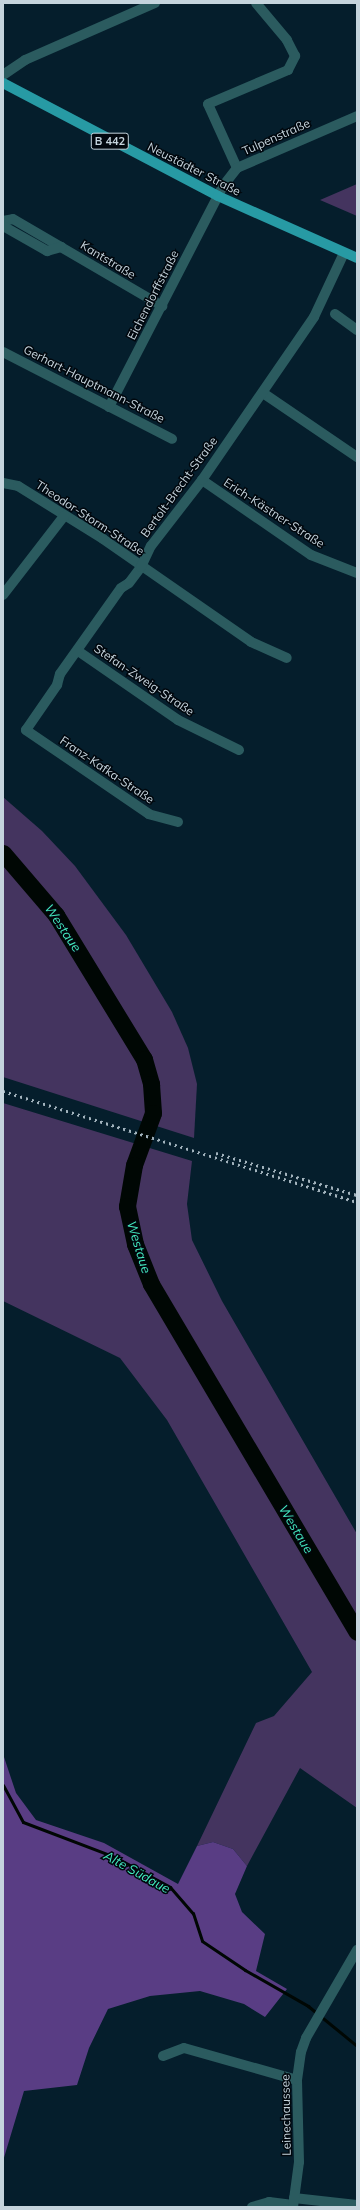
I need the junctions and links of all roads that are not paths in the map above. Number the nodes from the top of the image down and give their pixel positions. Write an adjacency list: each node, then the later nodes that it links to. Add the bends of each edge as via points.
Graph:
1 (155, 3): 3 (street, via 25,60)
2 (256, 3): 6 (street, via 287,40 295,56 288,70 208,104)
3 (3, 76)
4 (3, 83): 7 (main road, Neustädter Straße / B 442)
5 (357, 116): 6 (street, Tulpenstraße)
6 (237, 168): 7 (street, Tulpenstraße)
7 (218, 196): 11 (main road, Neustädter Straße / B 442); 13 (street, Eichendorffstraße)
8 (3, 221): 10 (street, Kantstraße, via 13,219)
9 (3, 226): 10 (street, Kantstraße, via 47,251)
10 (61, 247): 13 (street, Kantstraße)
11 (344, 253): 12 (main road, Neustädter Straße / B 442); 17 (street, Bertolt-Brecht-Straße, via 314,317)
12 (357, 258)
13 (162, 306): 18 (street, Eichendorffstraße)
14 (335, 314): 15 (street)
15 (357, 330)
16 (3, 352): 18 (street, Gerhart-Hauptmann-Straße)
17 (263, 393): 20 (street); 21 (street, Bertolt-Brecht-Straße)
18 (110, 407): 19 (street, Gerhart-Hauptmann-Straße)
19 (172, 439)
20 (357, 457)
21 (202, 480): 24 (street, Bertolt-Brecht-Straße, via 151,546); 25 (street, Erich-Kästner-Straße, via 311,555)
22 (3, 483): 23 (street, Theodor-Storm-Straße, via 18,486)
23 (64, 516): 24 (street, Theodor-Storm-Straße); 26 (street)
24 (141, 567): 27 (street, Bertolt-Brecht-Straße, via 129,583 121,588); 28 (street, Theodor-Storm-Straße, via 251,642)
25 (357, 573)
26 (3, 595)
27 (78, 651): 29 (street, Bertolt-Brecht-Straße, via 60,674 57,685); 30 (street, Stefan-Zweig-Straße, via 173,717 204,735)
28 (287, 658)
29 (26, 730): 31 (street, Franz-Kafka-Straße, via 149,814)
30 (239, 750)
31 (178, 822)
32 (356, 1952): 34 (street, Leinechaussee, via 310,2030 301,2052)
33 (163, 2056): 34 (street, via 184,2048)
34 (297, 2080): 35 (street, Leinechaussee, via 299,2162)
35 (293, 2203): 36 (street); 37 (street, via 269,2202)
36 (357, 2204)
37 (252, 2207)

